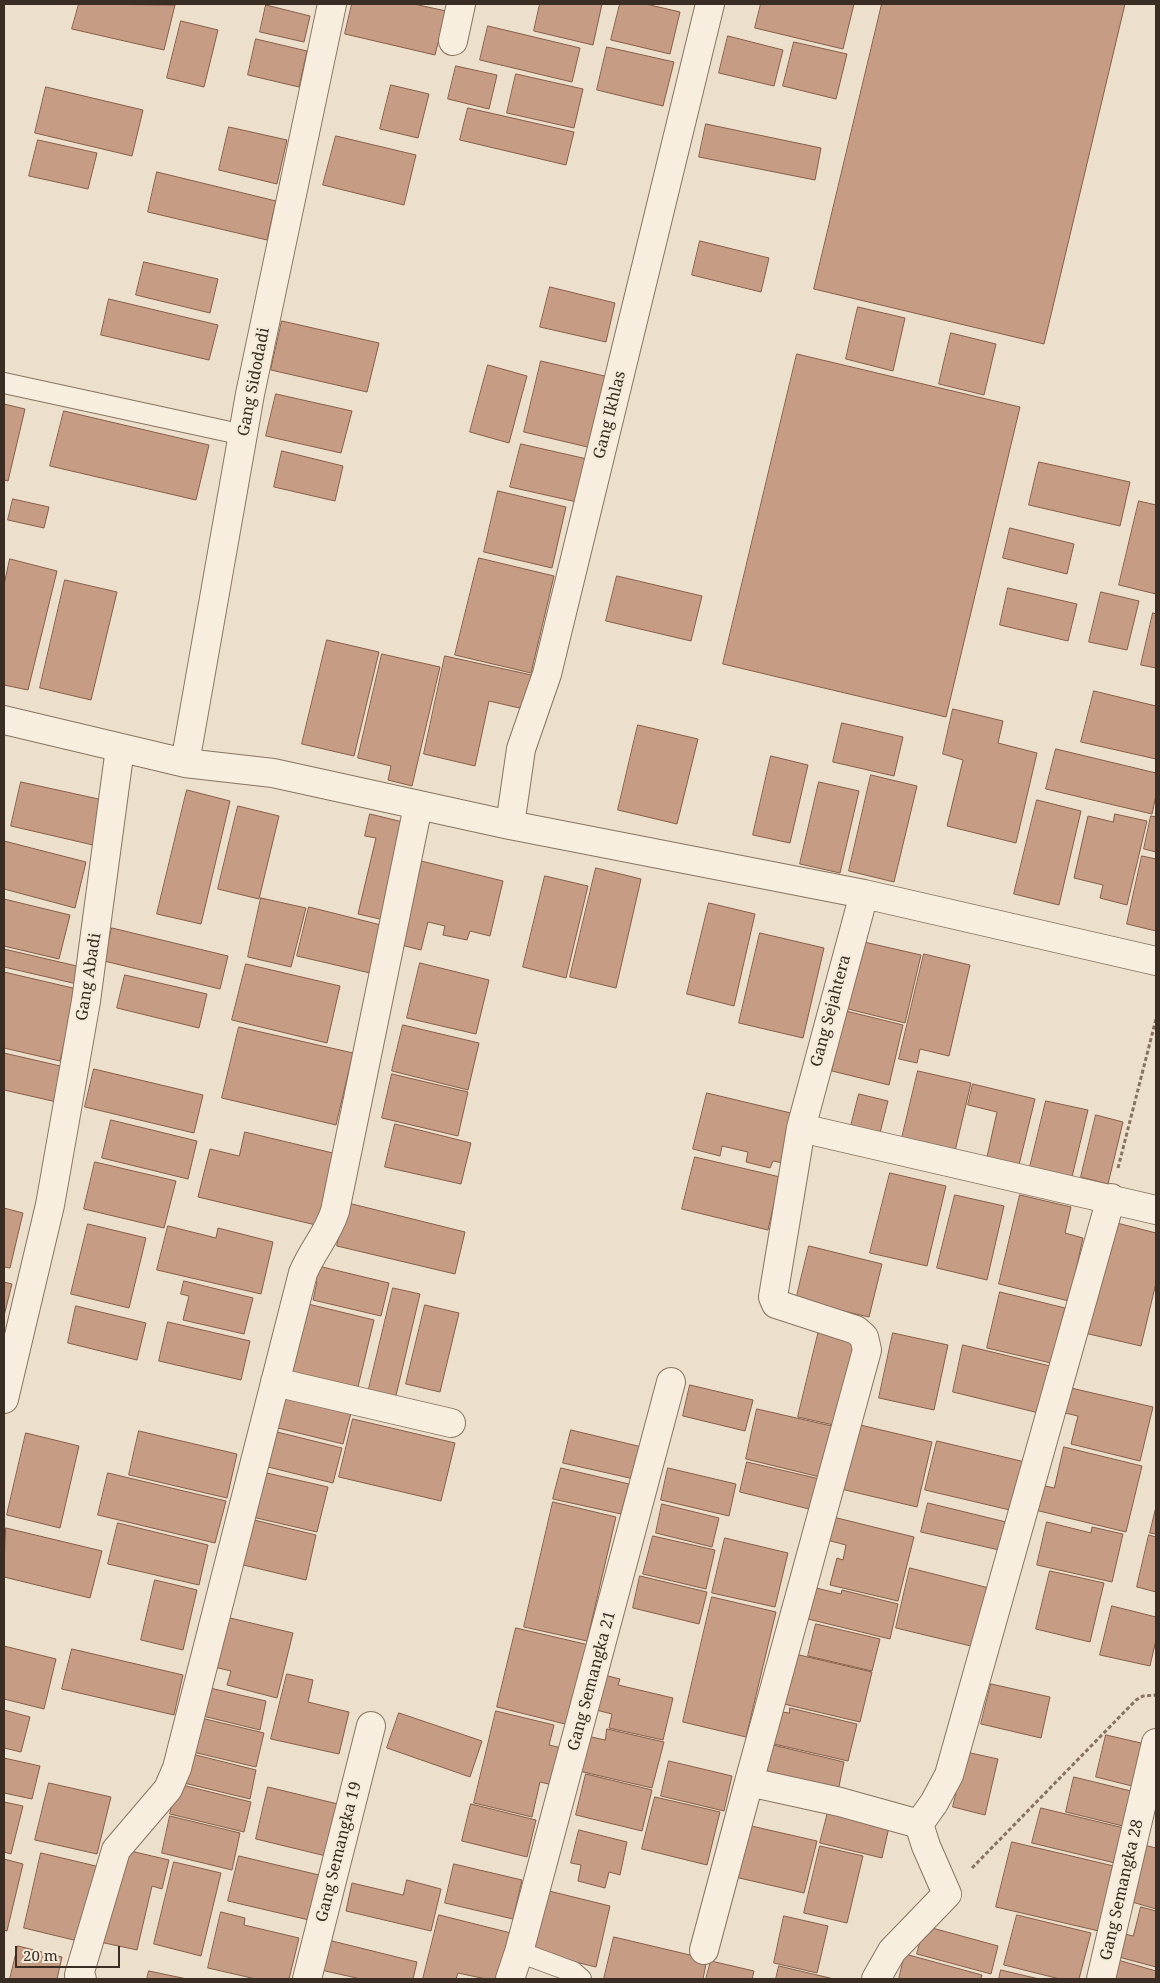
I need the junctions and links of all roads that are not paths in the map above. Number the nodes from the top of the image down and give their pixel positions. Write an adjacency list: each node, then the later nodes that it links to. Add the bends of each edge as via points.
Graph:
1 (332, 4): 6 (street, Gang Sidodadi)
2 (461, 4): 4 (street)
3 (710, 4): 11 (street, Gang Ikhlas, via 547,674 521,748)
4 (453, 42)
5 (4, 383): 6 (lane)
6 (244, 435): 9 (street, Gang Sidodadi)
7 (4, 720): 8 (street)
8 (120, 748): 9 (street); 19 (street, Gang Abadi, via 86,1001 50,1205)
9 (185, 763): 10 (street, via 273,774)
10 (418, 806): 11 (street); 17 (street, via 335,1211 303,1273)
11 (510, 825): 12 (street)
12 (864, 894): 13 (street); 14 (street, Gang Sejahtera)
13 (1156, 961)
14 (800, 1128): 15 (street); 23 (street, Gang Sejahtera, via 773,1300 776,1304 856,1330 864,1337 867,1350)
15 (1110, 1198): 16 (street); 24 (street, via 949,1775)
16 (1156, 1210)
17 (275, 1382): 20 (street); 27 (street, via 177,1768 168,1789 116,1850)
18 (671, 1382): 26 (street, Gang Semangka 21)
19 (4, 1399)
20 (451, 1423)
21 (371, 1726): 28 (street, Gang Semangka 19)
22 (1156, 1743): 32 (street, Gang Semangka 28)
23 (750, 1782): 24 (street, via 840,1802); 25 (street)
24 (922, 1835): 31 (street, via 944,1886 892,1952)
25 (704, 1950)
26 (519, 1952): 29 (street, Gang Semangka 21); 30 (lane, via 573,1972)
27 (80, 1978)
28 (307, 1979)
29 (510, 1979)
30 (580, 1979)
31 (876, 1979)
32 (1101, 1979)

